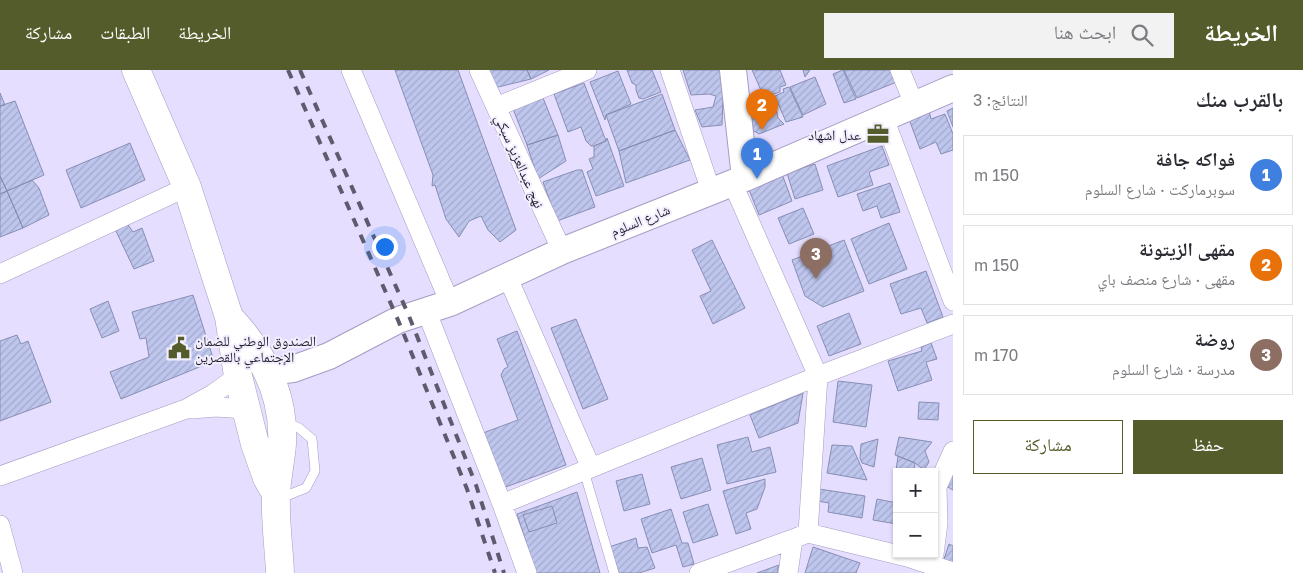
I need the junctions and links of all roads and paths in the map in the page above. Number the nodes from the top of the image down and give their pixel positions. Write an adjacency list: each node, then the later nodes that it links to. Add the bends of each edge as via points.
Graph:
1 (136, 70): 13 (main road)
2 (351, 70): 18 (street)
3 (479, 70): 10 (street, نهج عبدالعزيز سبكي)
4 (587, 70): 10 (street)
5 (670, 70): 12 (street)
6 (733, 70): 12 (street)
7 (900, 70): 9 (street)
8 (953, 88): 9 (street, شارع السلوم)
9 (914, 104): 11 (street, شارع السلوم)
10 (496, 107): 14 (street, نهج عبدالعزيز سبكي)
11 (884, 118): 12 (street, شارع السلوم); 17 (street)
12 (729, 184): 14 (street, شارع السلوم); 24 (street)
13 (186, 187): 15 (street); 19 (main road)
14 (562, 252): 16 (street, شارع السلوم)
15 (0, 274)
16 (508, 278): 18 (street, شارع السلوم); 29 (street)
17 (953, 301)
18 (438, 306): 21 (street, شارع السلوم, via 398,320); 32 (street)
19 (229, 317): 22 (main road, via 258,352); 23 (main road)
20 (953, 324): 24 (street)
21 (329, 356): 22 (street, شارع السلوم, via 293,369); 27 (street, شارع السلوم, via 298,383)
22 (268, 372): 23 (main road, via 254,371); 27 (main road)
23 (238, 376): 25 (street); 26 (main road)
24 (818, 376): 29 (street); 35 (street)
25 (186, 409): 26 (street); 30 (street)
26 (246, 409): 27 (main road); 31 (main road, via 260,462)
27 (280, 412): 31 (main road, via 281,459)
28 (953, 451): 33 (street, via 937,488)
29 (587, 469): 32 (street); 43 (lane)
30 (0, 476)
31 (276, 497): 41 (main road)
32 (502, 504): 42 (street)
33 (938, 513)
34 (0, 525): 40 (street)
35 (801, 536): 36 (street); 38 (street); 45 (street)
36 (893, 554)
37 (933, 558): 39 (street)
38 (724, 568): 44 (street)
39 (953, 572)
40 (14, 573)
41 (280, 573)
42 (527, 573)
43 (614, 573)
44 (699, 573)
45 (788, 573)

